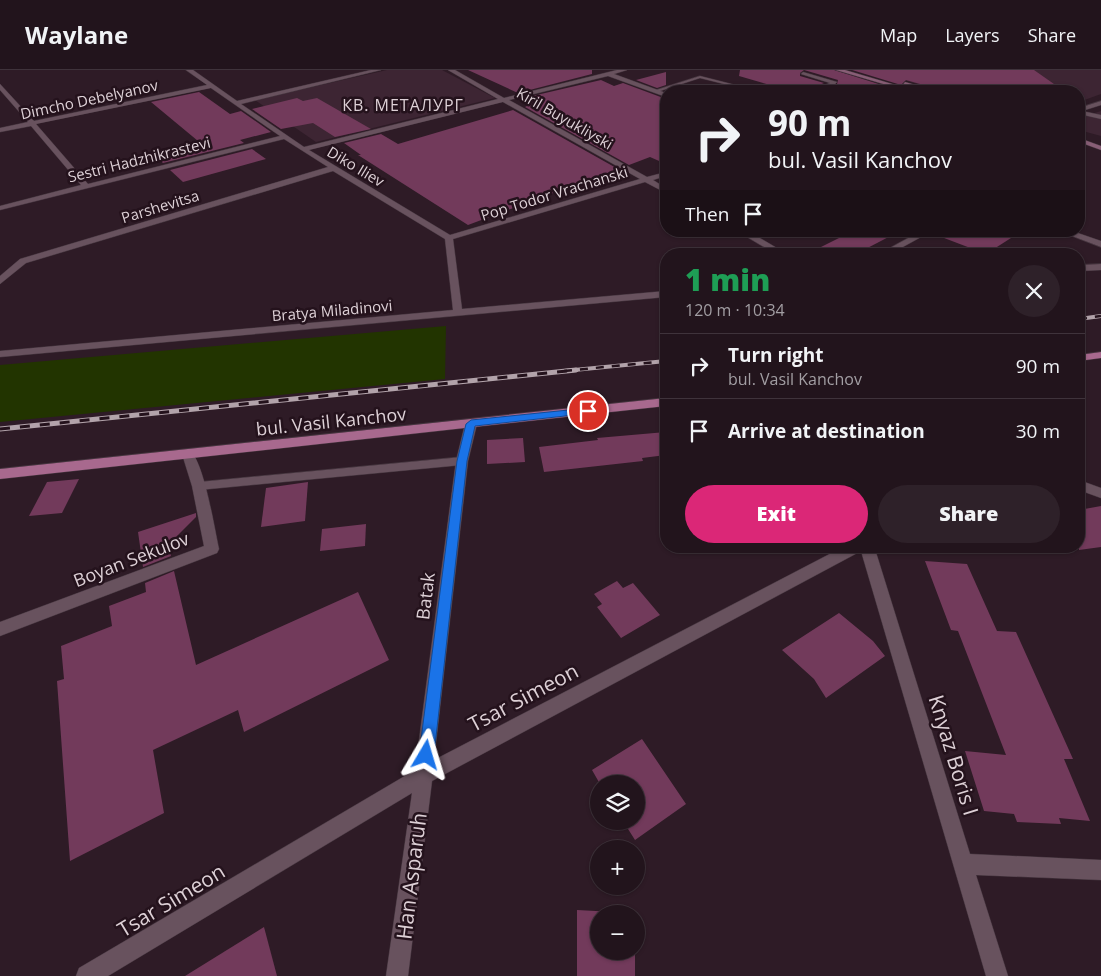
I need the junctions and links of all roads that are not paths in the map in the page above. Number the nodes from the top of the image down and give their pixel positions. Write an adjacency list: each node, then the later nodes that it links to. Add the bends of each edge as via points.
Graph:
1 (189, 70): 16 (street, Diko Iliev)
2 (378, 70): 21 (street)
3 (451, 70): 20 (street, Kiril Buyukliyski)
4 (595, 70): 9 (street)
5 (624, 70): 9 (street)
6 (839, 70): 13 (main road)
7 (857, 70): 14 (main road)
8 (803, 73): 12 (lane, via 835,82)
9 (607, 74): 18 (street); 20 (street)
10 (674, 85): 11 (lane, via 700,77)
11 (734, 85)
12 (829, 85)
13 (893, 85)
14 (910, 85)
15 (0, 86): 26 (street)
16 (212, 86): 21 (street, Diko Iliev); 26 (street, Dimcho Debelyanov)
17 (660, 89): 18 (lane)
18 (655, 91): 19 (street)
19 (660, 93)
20 (505, 100): 33 (street); 36 (street, Kiril Buyukliyski)
21 (236, 103): 28 (street, Diko Iliev)
22 (1101, 103): 23 (street)
23 (1085, 109)
24 (1085, 113): 25 (street)
25 (1101, 117)
26 (33, 123): 27 (street, Dimcho Debelyanov); 37 (street)
27 (0, 130)
28 (285, 137): 33 (street, Diko Iliev); 37 (street, Sestri Hadzhikrastevi)
29 (1085, 137): 31 (main road)
30 (1085, 142): 32 (main road)
31 (1101, 143)
32 (1101, 148)
33 (303, 149): 34 (street, Diko Iliev)
34 (334, 168): 43 (street, Diko Iliev); 49 (street, Parshevitsa, via 23,261)
35 (660, 176): 36 (street, Pop Todor Vrachanski)
36 (646, 180): 38 (street, Kiril Buyukliyski); 43 (street, Pop Todor Vrachanski)
37 (86, 186): 39 (street, Sestri Hadzhikrastevi)
38 (660, 188)
39 (0, 208)
40 (753, 237): 45 (street)
41 (916, 237): 46 (street)
42 (1081, 237): 44 (street)
43 (449, 238): 51 (street)
44 (1101, 244)
45 (772, 248)
46 (895, 248)
47 (1101, 267): 48 (street)
48 (1085, 268)
49 (0, 281)
50 (660, 295): 51 (street, Bratya Miladinovi)
51 (458, 314): 52 (street, Bratya Miladinovi)
52 (0, 354)
53 (1101, 356): 54 (main road)
54 (1085, 357)
55 (660, 403): 56 (main road, bul. Vasil Kanchov)
56 (471, 424): 57 (main road, bul. Vasil Kanchov); 58 (street, Batak)
57 (188, 454): 59 (main road, bul. Vasil Kanchov); 60 (street, Boyan Sekulov)
58 (462, 461): 60 (lane); 66 (street, Batak)
59 (0, 474)
60 (200, 486): 65 (street, Boyan Sekulov, via 212,549)
61 (1085, 487): 62 (street)
62 (1101, 493)
63 (845, 553): 66 (street, Tsar Simeon)
64 (869, 553): 67 (street, Knyaz Boris I)
65 (0, 629)
66 (424, 775): 69 (street, Tsar Simeon); 70 (street, Han Asparuh)
67 (963, 864): 68 (street); 71 (street, Knyaz Boris I)
68 (1101, 870)
69 (87, 976)
70 (397, 976)
71 (997, 976)

